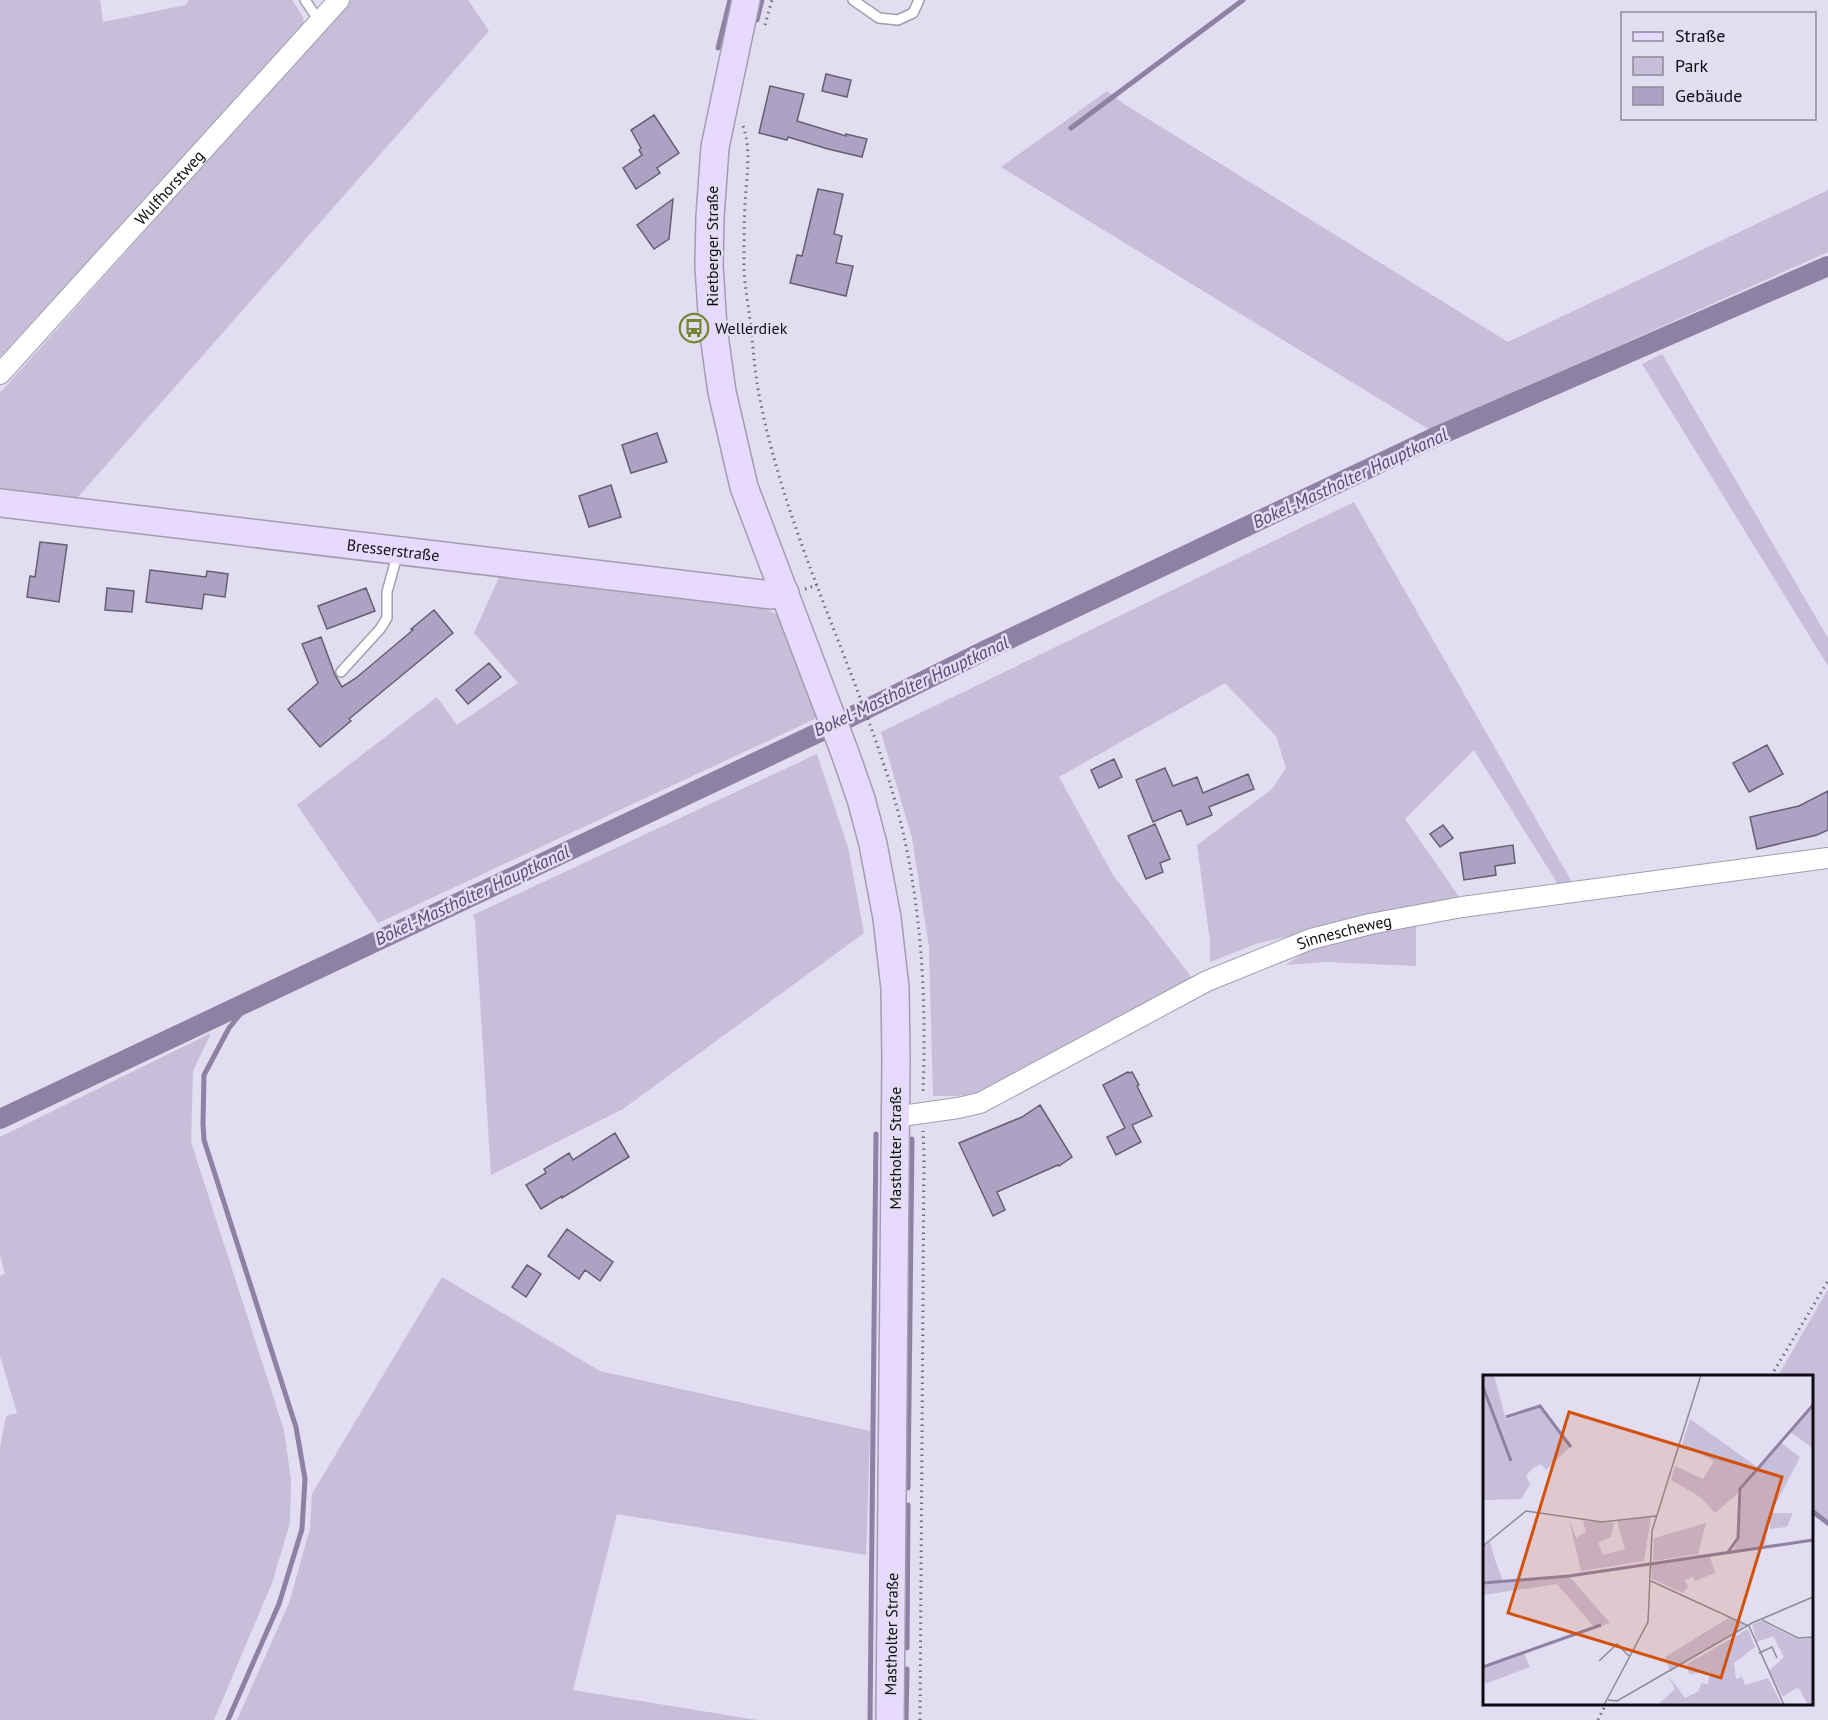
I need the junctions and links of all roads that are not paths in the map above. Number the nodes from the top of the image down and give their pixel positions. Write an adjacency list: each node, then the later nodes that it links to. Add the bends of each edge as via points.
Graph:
1 (305, 0): 6 (lane)
2 (339, 0): 6 (street, Wulfhorstweg)
3 (746, 0): 10 (main road, Rietberger Straße, via 715,147 709,266 712,318 722,392 744,487)
4 (853, 0): 5 (lane, via 879,18 898,20 913,13)
5 (919, 0)
6 (319, 21): 7 (street, Wulfhorstweg)
7 (0, 374)
8 (0, 503): 9 (main road, Bresserstraße)
9 (399, 551): 10 (main road, Bresserstraße, via 772,596); 11 (lane, via 387,592 387,618)
10 (785, 593): 13 (main road, Mastholter Straße, via 845,753 873,843 895,988)
11 (341, 672)
12 (1828, 858): 13 (street, Sinnescheweg, via 1462,907 1311,939 1207,981 980,1103)
13 (895, 1117): 14 (main road, Mastholter Straße)
14 (890, 1720)

